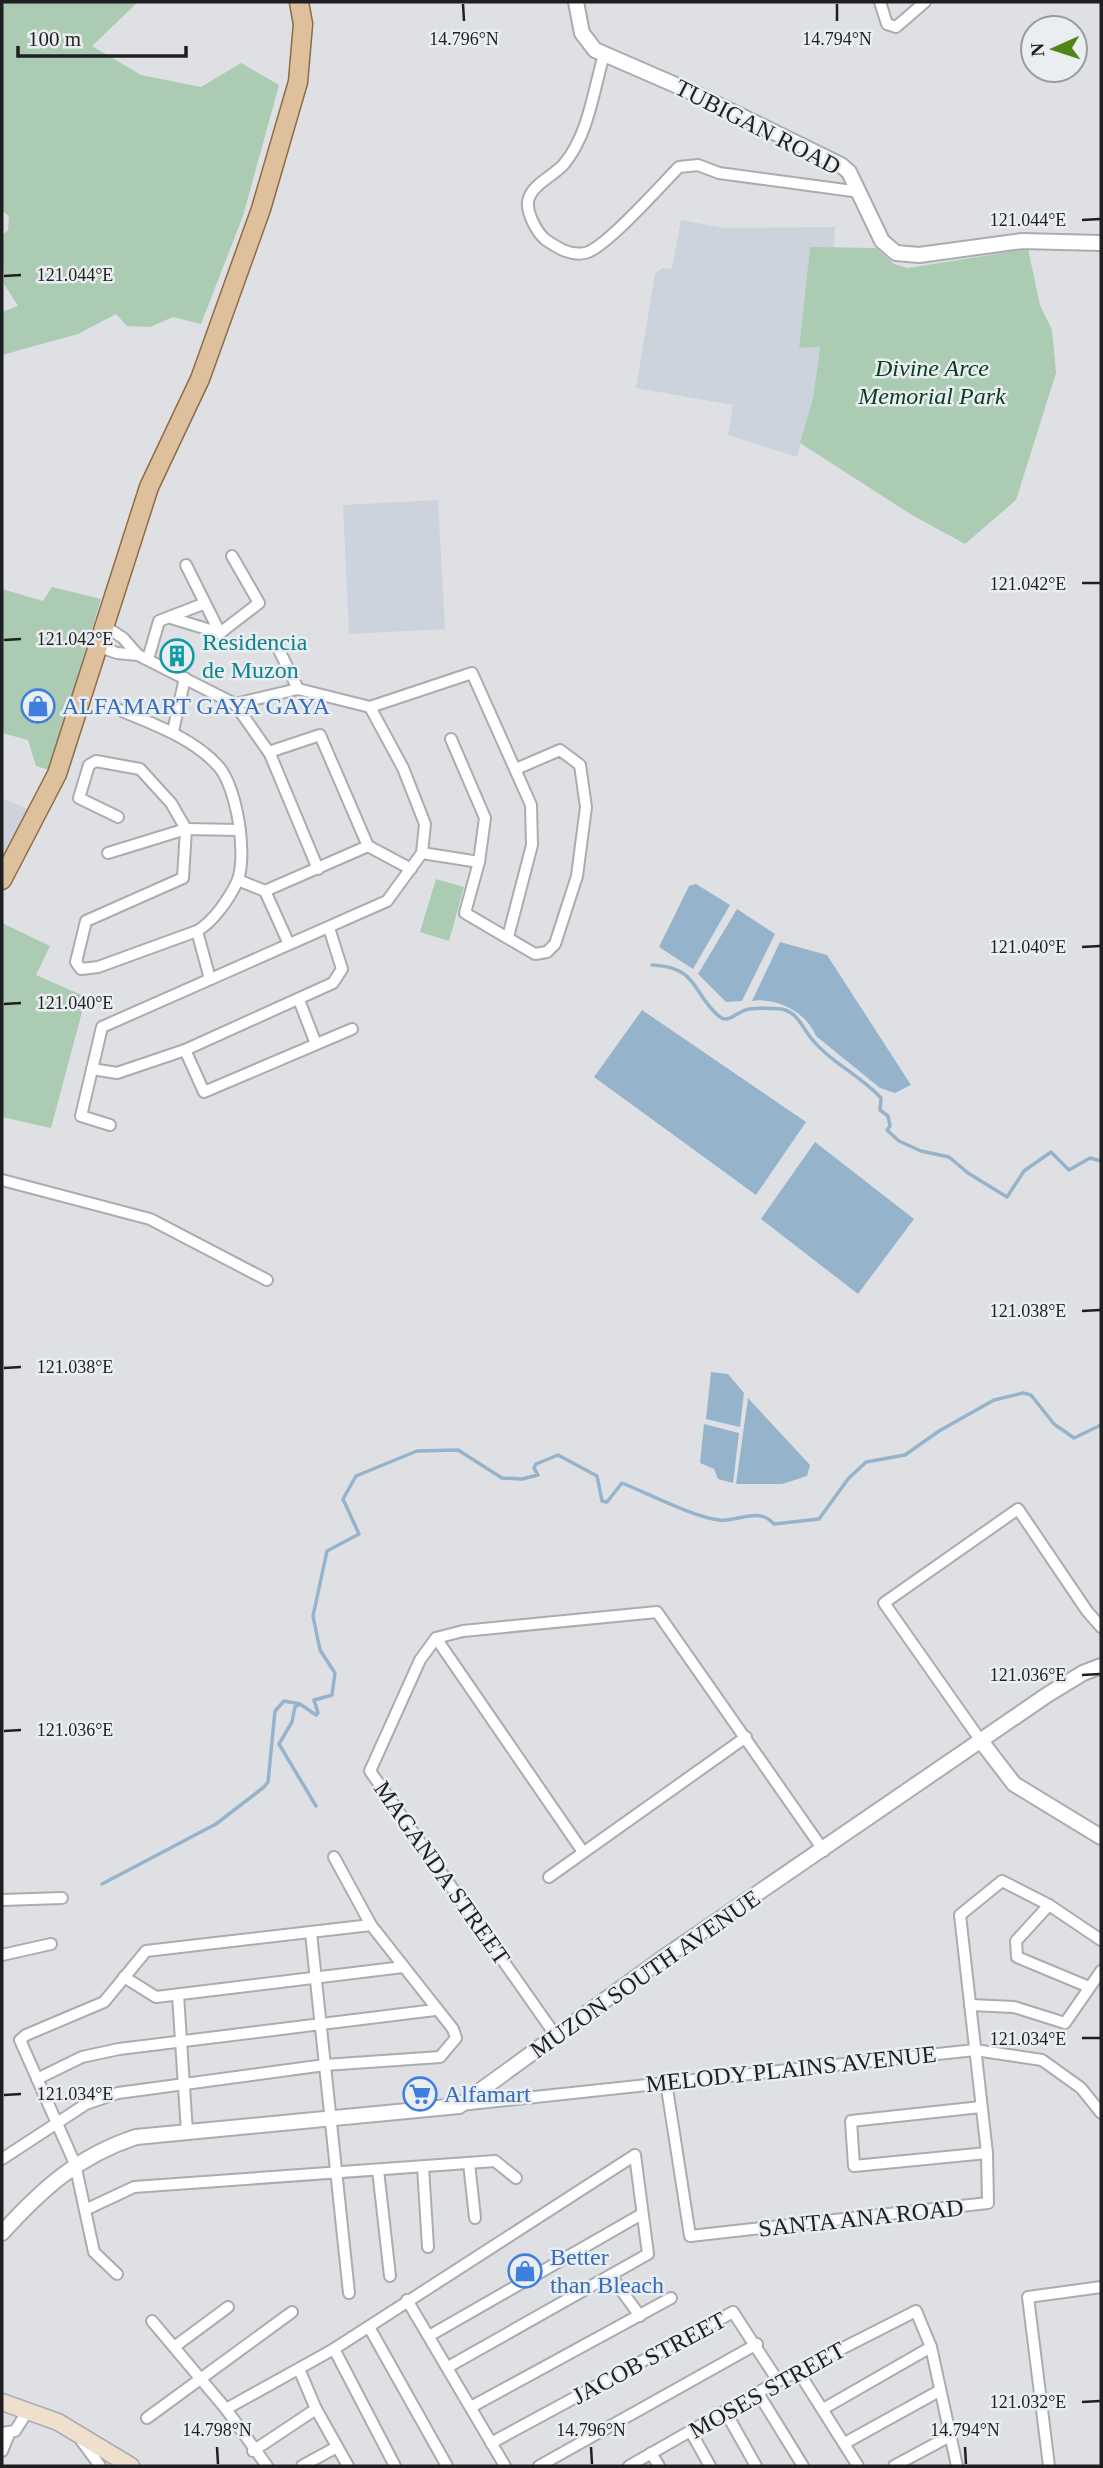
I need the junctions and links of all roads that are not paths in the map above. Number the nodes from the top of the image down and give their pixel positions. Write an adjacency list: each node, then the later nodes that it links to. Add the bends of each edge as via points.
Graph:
1 (299, 2): 12 (main road, via 303,24 298,82 261,209 200,379 149,487)
2 (576, 2): 5 (street, TUBIGAN ROAD, via 582,33)
3 (880, 2): 4 (street, via 887,24 896,27)
4 (925, 2)
5 (604, 55): 6 (street, TUBIGAN ROAD, via 834,160 849,172); 6 (street, via 582,135 564,165 534,190 528,202 542,237 559,249 573,254 597,249 679,167 688,164 719,173)
6 (860, 192): 7 (street, TUBIGAN ROAD, via 883,241 896,253 919,255 1021,241)
7 (1101, 243)
8 (232, 556): 13 (street, via 259,603)
9 (186, 565): 10 (street)
10 (203, 604): 11 (street); 13 (street)
11 (171, 618): 13 (street); 16 (street, via 159,621)
12 (103, 625): 14 (main road); 16 (street)
13 (220, 633)
14 (96, 646): 16 (street); 35 (main road, via 57,774)
15 (279, 650): 18 (street)
16 (143, 657): 17 (street)
17 (184, 678): 19 (street); 22 (street)
18 (298, 689): 19 (street); 20 (street)
19 (235, 704): 24 (street)
20 (370, 707): 25 (street, via 472,673); 31 (street, via 403,768 425,824)
21 (112, 708): 22 (street)
22 (173, 731): 28 (street, via 219,767 238,810)
23 (452, 739): 32 (street, via 485,818)
24 (269, 752): 29 (street, via 320,736); 33 (street)
25 (516, 769): 40 (street, via 531,805 532,845); 40 (street, via 560,750 580,765 586,807 577,876 555,944 547,952 535,954)
26 (118, 817): 27 (street, via 79,799 89,765 96,761 140,769 171,803)
27 (186, 829): 28 (street); 30 (street); 39 (street, via 183,878 86,921 76,962 81,969 98,967)
28 (240, 830): 36 (street)
29 (368, 846): 33 (street); 34 (street)
30 (108, 853)
31 (422, 853): 32 (street); 34 (street)
32 (480, 862): 40 (street, via 465,913)
33 (318, 869): 37 (street)
34 (411, 869): 38 (street, via 387,901)
35 (2, 880)
36 (238, 880): 37 (street); 39 (street, via 208,925)
37 (265, 891): 41 (street)
38 (329, 928): 41 (street); 43 (street, via 342,969 333,983)
39 (197, 931): 42 (street)
40 (508, 937)
41 (288, 942): 42 (street)
42 (210, 979): 47 (street, via 102,1027)
43 (299, 1000): 45 (street); 46 (street)
44 (352, 1030): 45 (street)
45 (316, 1044): 46 (street, via 204,1092)
46 (185, 1049): 47 (street, via 117,1073)
47 (92, 1069): 48 (street, via 80,1116)
48 (110, 1125)
49 (2, 1180): 50 (street, via 150,1219)
50 (267, 1280)
51 (1101, 1627): 55 (street, via 1018,1509 884,1604)
52 (436, 1638): 54 (street, via 472,1630 657,1612); 58 (street); 78 (street, MAGANDA STREET, via 415,1669 370,1771)
53 (1099, 1664): 55 (street, MUZON SOUTH AVENUE)
54 (746, 1737): 57 (street); 58 (street)
55 (981, 1741): 56 (street, via 1014,1784); 57 (street, MUZON SOUTH AVENUE)
56 (1099, 1832)
57 (824, 1850): 78 (street, MUZON SOUTH AVENUE)
58 (583, 1852): 60 (street)
59 (334, 1857): 64 (street)
60 (549, 1877)
61 (62, 1898): 62 (street)
62 (2, 1900)
63 (1049, 1905): 66 (street, SANTA ANA ROAD); 73 (street, via 1016,1941 1017,1957); 75 (street, SANTA ANA ROAD, via 1002,1881 960,1915)
64 (371, 1925): 65 (street); 69 (street)
65 (311, 1933): 71 (street, via 146,1951); 72 (street)
66 (1101, 1940)
67 (51, 1944): 68 (street)
68 (2, 1955)
69 (402, 1967): 72 (street); 76 (street)
70 (1101, 1971): 73 (street)
71 (124, 1977): 74 (street, via 156,1997); 82 (street, via 104,2002 20,2040)
72 (316, 1979): 74 (street); 77 (street)
73 (1089, 1987): 75 (street, via 1065,2023 1014,2007)
74 (178, 1995): 79 (street)
75 (970, 2005): 80 (street, SANTA ANA ROAD)
76 (435, 2010): 77 (street); 81 (street, via 456,2038 440,2057)
77 (321, 2024): 79 (street); 81 (street)
78 (556, 2036): 85 (street, MUZON SOUTH AVENUE)
79 (181, 2041): 82 (street, via 82,2057); 84 (street)
80 (975, 2050): 83 (street, MELODY PLAINS AVENUE); 86 (street, SANTA ANA ROAD); 87 (street, MELODY PLAINS AVENUE, via 1042,2060 1081,2088)
81 (325, 2065): 84 (street); 88 (street)
82 (37, 2080): 89 (street)
83 (666, 2082): 85 (street, MELODY PLAINS AVENUE); 91 (street, SANTA ANA ROAD, via 690,2236 988,2203)
84 (183, 2084): 89 (street, via 118,2093); 90 (street)
85 (459, 2106): 88 (street)
86 (981, 2107): 91 (street, SANTA ANA ROAD); 91 (street, via 851,2121 854,2166)
87 (1101, 2113)
88 (330, 2117): 90 (street); 97 (street)
89 (56, 2121): 92 (street); 94 (street)
90 (187, 2132): 94 (street, via 136,2137 102,2148)
91 (987, 2153)
92 (2, 2159)
93 (469, 2163): 95 (street); 98 (street, via 495,2161); 101 (street)
94 (75, 2164): 99 (street); 102 (street)
95 (423, 2166): 96 (street); 103 (street)
96 (378, 2170): 97 (street); 105 (street)
97 (336, 2174): 99 (street, via 134,2188); 108 (street)
98 (516, 2178)
99 (85, 2210): 104 (street, via 94,2252)
100 (642, 2214): 106 (street, via 648,2254); 110 (street, via 635,2155); 116 (street)
101 (475, 2218)
102 (2, 2233)
103 (428, 2247)
104 (117, 2274)
105 (390, 2276)
106 (611, 2276): 113 (street); 121 (street)
107 (1101, 2287): 163 (street, via 1028,2297)
108 (349, 2293)
109 (671, 2298): 113 (street)
110 (407, 2300): 115 (street); 116 (street)
111 (228, 2307): 118 (street)
112 (292, 2312): 124 (street)
113 (640, 2316): 129 (street)
114 (152, 2321): 118 (street)
115 (369, 2327): 120 (street); 152 (street)
116 (429, 2336): 121 (street)
117 (757, 2344): 125 (street, JACOB STREET); 140 (street, JACOB STREET, via 733,2312); 154 (street)
118 (174, 2347): 124 (street)
119 (931, 2347): 123 (street, MOSES STREET, via 916,2311); 126 (street); 132 (street)
120 (334, 2349): 122 (street); 151 (street)
121 (448, 2367): 129 (street)
122 (299, 2369): 130 (street); 131 (street)
123 (798, 2371): 125 (street, MOSES STREET); 132 (street)
124 (200, 2380): 130 (street); 135 (street)
125 (778, 2381): 127 (street, MOSES STREET)
126 (939, 2391): 139 (street); 141 (street)
127 (758, 2393): 133 (street, MOSES STREET); 159 (street)
128 (2, 2402): 134 (main road)
129 (471, 2407): 140 (street)
130 (226, 2409): 144 (street)
131 (316, 2409): 142 (street); 144 (street)
132 (823, 2409): 141 (street)
133 (725, 2411): 137 (street, MOSES STREET); 158 (street)
134 (27, 2412): 136 (main road); 138 (street, via 15,2431)
135 (147, 2418)
136 (76, 2432): 146 (street); 147 (main road)
137 (691, 2432): 145 (street, MOSES STREET); 157 (street)
138 (5, 2433): 143 (street)
139 (950, 2436): 161 (street); 162 (street)
140 (491, 2443): 153 (street)
141 (845, 2443): 160 (street)
142 (337, 2447): 149 (street); 150 (street)
143 (2, 2451)
144 (253, 2451): 148 (street)
145 (651, 2453): 155 (street, MOSES STREET); 156 (street)
146 (100, 2466)
147 (131, 2466)
148 (267, 2466)
149 (302, 2466)
150 (348, 2466)
151 (395, 2466)
152 (447, 2466)
153 (505, 2466)
154 (539, 2466)
155 (629, 2466)
156 (659, 2466)
157 (710, 2466)
158 (756, 2466)
159 (803, 2466)
160 (858, 2466)
161 (894, 2466)
162 (957, 2466)
163 (1049, 2466)

